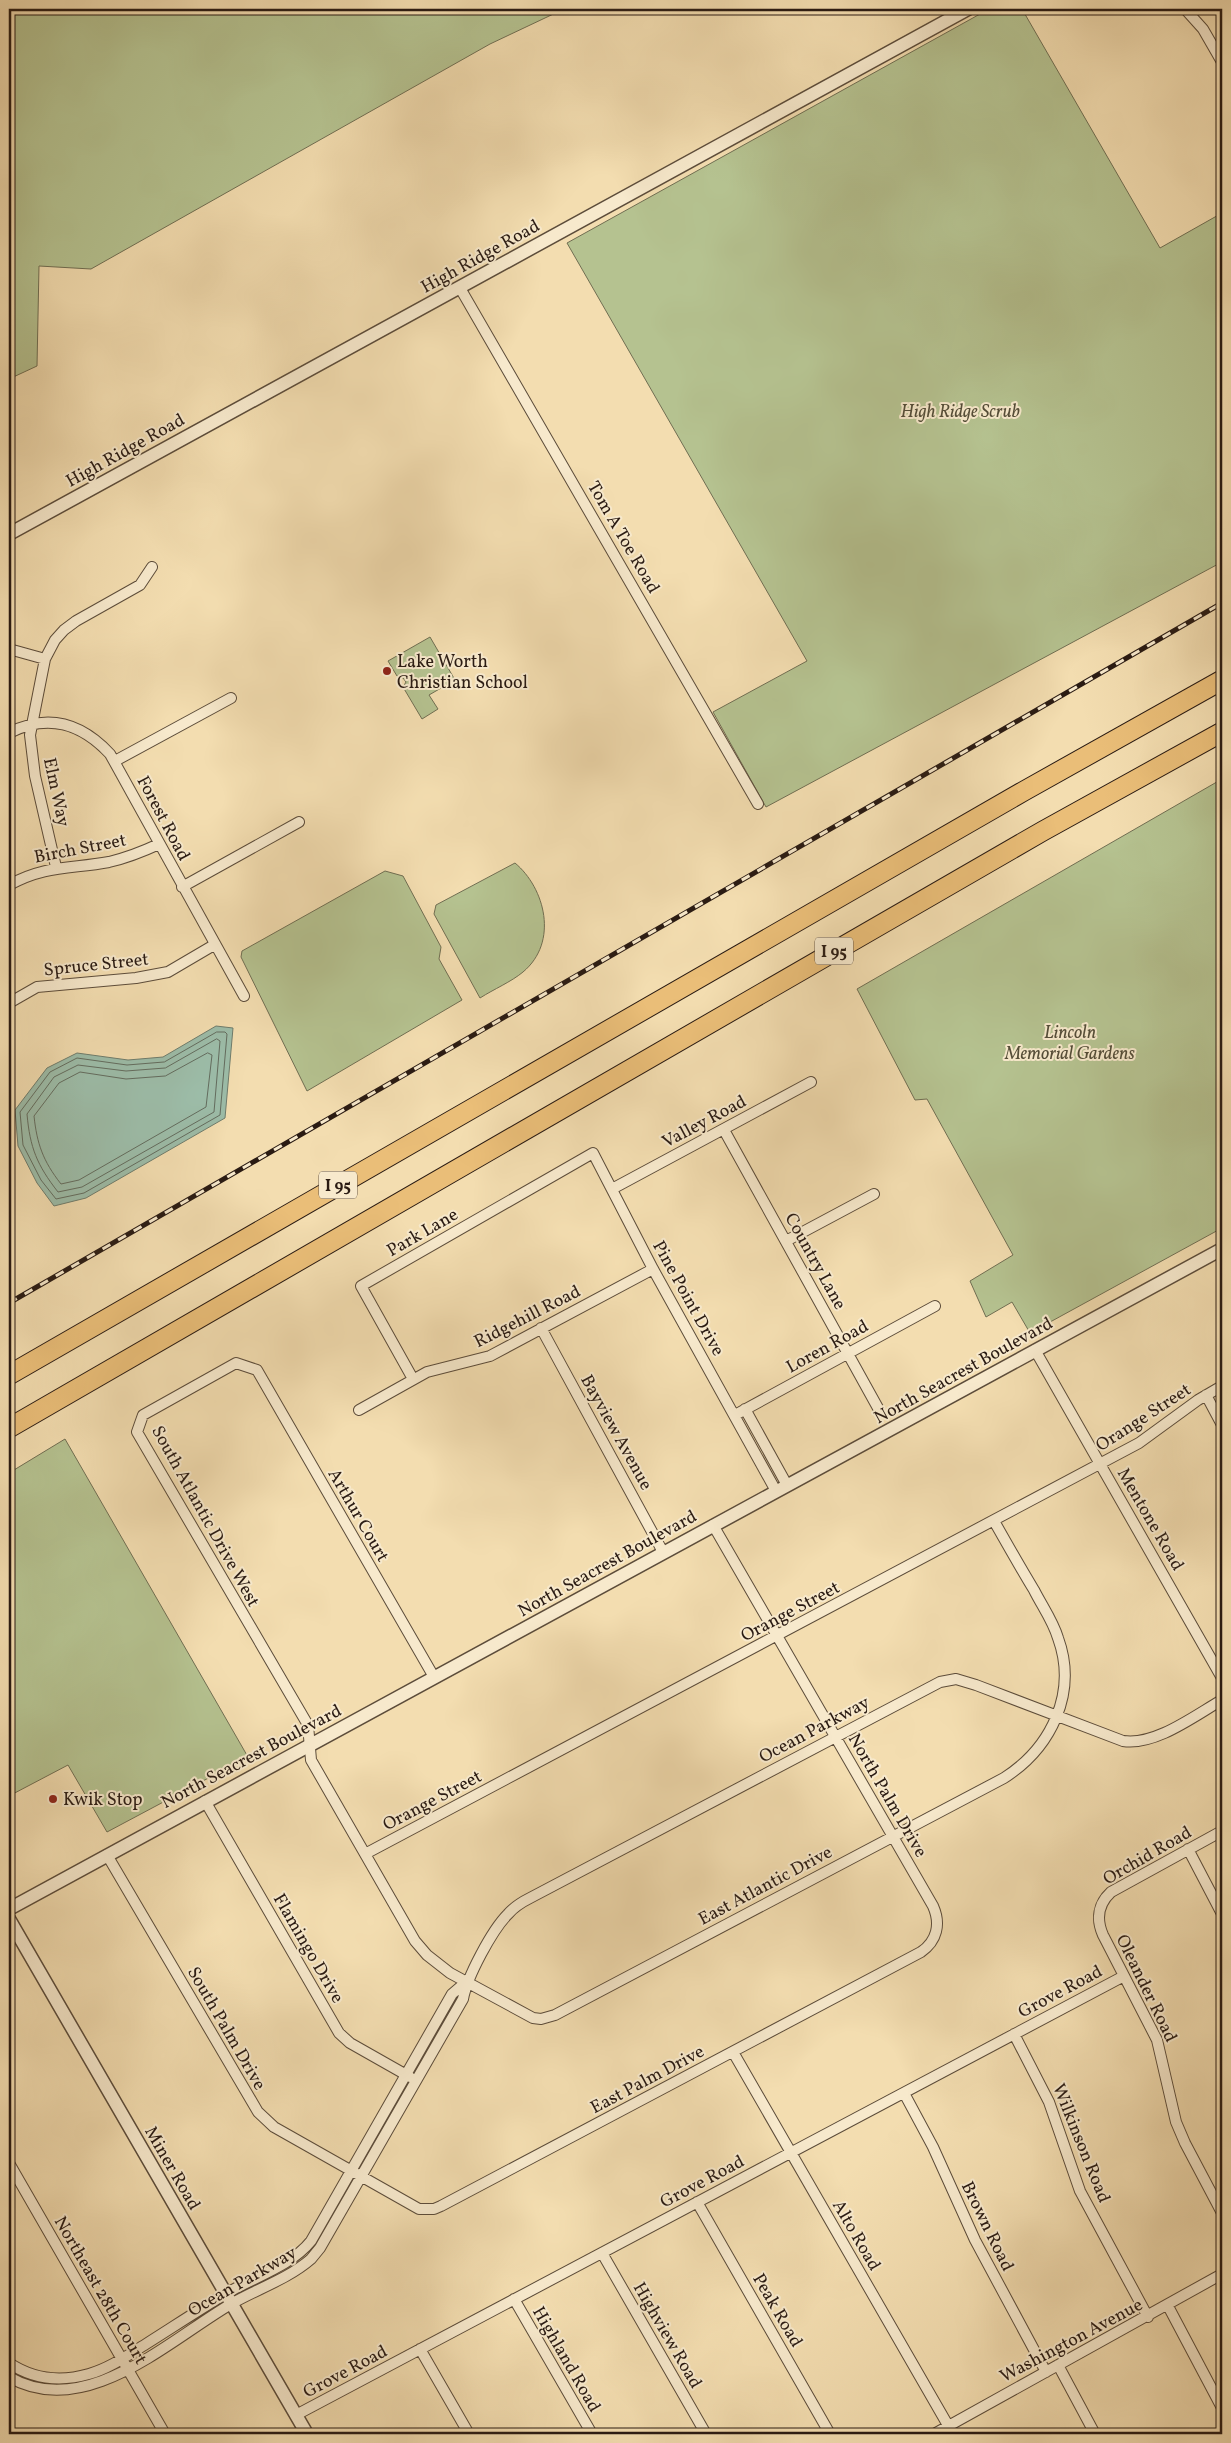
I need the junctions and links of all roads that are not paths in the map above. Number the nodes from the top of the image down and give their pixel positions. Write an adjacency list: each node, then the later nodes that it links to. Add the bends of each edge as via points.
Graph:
1 (968, 9): 4 (street, High Ridge Road)
2 (1185, 9): 3 (street, via 1203,28)
3 (1222, 62)
4 (460, 288): 5 (street, High Ridge Road); 15 (street, Tom A Toe Road)
5 (9, 534)
6 (152, 567): 8 (street, via 140,585 64,630)
7 (9, 649): 8 (street)
8 (44, 659): 11 (street, Elm Way)
9 (1222, 680): 37 (highway, I 95)
10 (231, 698): 14 (street)
11 (34, 724): 13 (street, Forest Road); 14 (street, Forest Road, via 55,723 78,728 99,742); 18 (street, Elm Way, via 30,735 35,776)
12 (1222, 732): 46 (highway, I 95, via 1043,831)
13 (9, 733)
14 (115, 761): 17 (street, Forest Road)
15 (758, 804)
16 (300, 822): 20 (street)
17 (159, 844): 18 (street, Birch Street, via 109,862); 20 (street, Forest Road)
18 (56, 867): 19 (street, Birch Street, via 25,876)
19 (9, 885)
20 (182, 887): 21 (street, Forest Road)
21 (214, 945): 22 (street, Forest Road); 23 (street, Spruce Street, via 168,972 37,987)
22 (244, 996)
23 (9, 1003)
24 (811, 1082): 25 (street, Valley Road)
25 (724, 1130): 27 (street, Valley Road); 29 (street, Country Lane)
26 (593, 1153): 27 (street, Pine Point Drive); 38 (street, Park Lane, via 361,1286)
27 (612, 1189): 31 (street, Pine Point Drive)
28 (874, 1194): 29 (street)
29 (786, 1241): 35 (street, Country Lane)
30 (1222, 1249): 34 (street, North Seacrest Boulevard)
31 (653, 1269): 33 (street, Ridgehill Road); 44 (street, Pine Point Drive)
32 (935, 1306): 35 (street, Loren Road)
33 (541, 1328): 38 (street, Ridgehill Road, via 490,1356); 53 (street, Bayview Avenue)
34 (1035, 1350): 49 (street, Mentone Road); 50 (street, North Seacrest Boulevard)
35 (848, 1353): 41 (street, Country Lane); 42 (street, Loren Road)
36 (257, 1370): 55 (street, Arthur Court); 60 (street, South Atlantic Drive West, via 236,1363 143,1415 137,1432 308,1725)
37 (9, 1375)
38 (413, 1379): 43 (street, Ridgehill Road)
39 (1222, 1386): 40 (street, Orange Street)
40 (1206, 1395): 45 (street); 49 (street, Orange Street, via 1153,1435)
41 (878, 1408)
42 (745, 1409): 44 (street, Loren Road); 47 (street)
43 (359, 1410)
44 (735, 1415): 48 (street, Pine Point Drive)
45 (1222, 1425)
46 (9, 1428)
47 (769, 1452): 48 (street); 50 (street)
48 (758, 1457): 50 (street, Pine Point Drive)
49 (1101, 1464): 51 (street, Orange Street); 56 (street, Mentone Road)
50 (782, 1488): 52 (street, North Seacrest Boulevard)
51 (994, 1521): 54 (street, Orange Street); 58 (street, East Atlantic Drive, via 1059,1638 1065,1678)
52 (713, 1525): 53 (street, North Seacrest Boulevard); 54 (street, North Palm Drive)
53 (664, 1552): 55 (street, North Seacrest Boulevard)
54 (778, 1636): 59 (street, North Palm Drive); 66 (street, Orange Street)
55 (434, 1677): 60 (street, North Seacrest Boulevard)
56 (1222, 1678)
57 (1222, 1700): 58 (street, Ocean Parkway, via 1158,1736 1133,1743)
58 (1058, 1715): 59 (street, Ocean Parkway, via 976,1684 950,1680 929,1686); 63 (street, East Atlantic Drive, via 1040,1747 1017,1769)
59 (835, 1736): 63 (street, North Palm Drive); 73 (street, Ocean Parkway, via 513,1908)
60 (310, 1744): 61 (street, North Seacrest Boulevard); 66 (street, South Atlantic Drive West, via 311,1760)
61 (205, 1801): 65 (street, North Seacrest Boulevard); 76 (street, Flamingo Drive, via 339,2033 350,2043)
62 (1222, 1831): 64 (street, Orchid Road)
63 (893, 1836): 71 (street, North Palm Drive, via 933,1906); 73 (street, East Atlantic Drive, via 548,2018 526,2016)
64 (1188, 1850): 68 (street); 69 (street, Orchid Road, via 1111,1892 1102,1902)
65 (107, 1854): 67 (street, North Seacrest Boulevard); 81 (street, South Palm Drive, via 258,2112 274,2127)
66 (365, 1854): 73 (street, East Atlantic Drive, via 421,1949 434,1963)
67 (9, 1908)
68 (1222, 1914)
69 (1098, 1915): 72 (street, Oleander Road, via 1102,1935)
70 (9, 1919): 86 (street, Miner Road)
71 (937, 1928): 75 (street, East Palm Drive, via 932,1942 921,1952)
72 (1124, 1976): 74 (street, Grove Road); 83 (street, Oleander Road, via 1157,2040 1176,2122)
73 (466, 1982): 76 (street, Ocean Parkway, via 452,1994); 77 (street, Ocean Parkway, via 463,1999)
74 (1014, 2034): 78 (street, Grove Road); 89 (street, Wilkinson Road, via 1049,2102 1080,2191)
75 (733, 2052): 79 (street, Alto Road); 81 (street, East Palm Drive, via 434,2209 412,2207)
76 (406, 2075): 77 (street, Flamingo Drive); 81 (street, Ocean Parkway)
77 (416, 2080): 81 (street, Ocean Parkway)
78 (904, 2092): 79 (street, Grove Road); 95 (street, Brown Road, via 937,2155 975,2240)
79 (790, 2153): 82 (street, Grove Road); 100 (street, Alto Road)
80 (9, 2163): 91 (street, Northeast 28th Court)
81 (355, 2174): 86 (street, Ocean Parkway, via 320,2248 311,2259)
82 (697, 2202): 84 (street, Grove Road); 106 (street, Peak Road)
83 (1222, 2213)
84 (602, 2253): 87 (street, Grove Road); 105 (street, Highview Road)
85 (1222, 2274): 88 (street, Washington Avenue)
86 (229, 2299): 91 (street, Ocean Parkway); 94 (street, Ocean Parkway); 99 (street, Miner Road)
87 (514, 2299): 90 (street, Grove Road); 104 (street, Highland Road)
88 (1168, 2306): 89 (street, Washington Avenue); 98 (street)
89 (1148, 2317): 92 (street, Washington Avenue)
90 (420, 2349): 99 (street, Grove Road); 103 (street)
91 (122, 2359): 93 (street, Ocean Parkway, via 90,2374 60,2379 45,2378); 94 (street, Northeast 28th Court)
92 (1058, 2365): 95 (street, Washington Avenue); 108 (street)
93 (13, 2366): 96 (street)
94 (128, 2369): 96 (street, Ocean Parkway, via 93,2385 61,2390 43,2390); 101 (street, Northeast 28th Court)
95 (1046, 2372): 100 (street, Washington Avenue)
96 (11, 2378): 97 (street)
97 (9, 2390)
98 (1222, 2408)
99 (296, 2415): 102 (street, Miner Road)
100 (951, 2430): 107 (street, Washington Avenue)
101 (165, 2434)
102 (307, 2434)
103 (469, 2434)
104 (592, 2434)
105 (706, 2434)
106 (830, 2434)
107 (934, 2434)
108 (1095, 2434)

